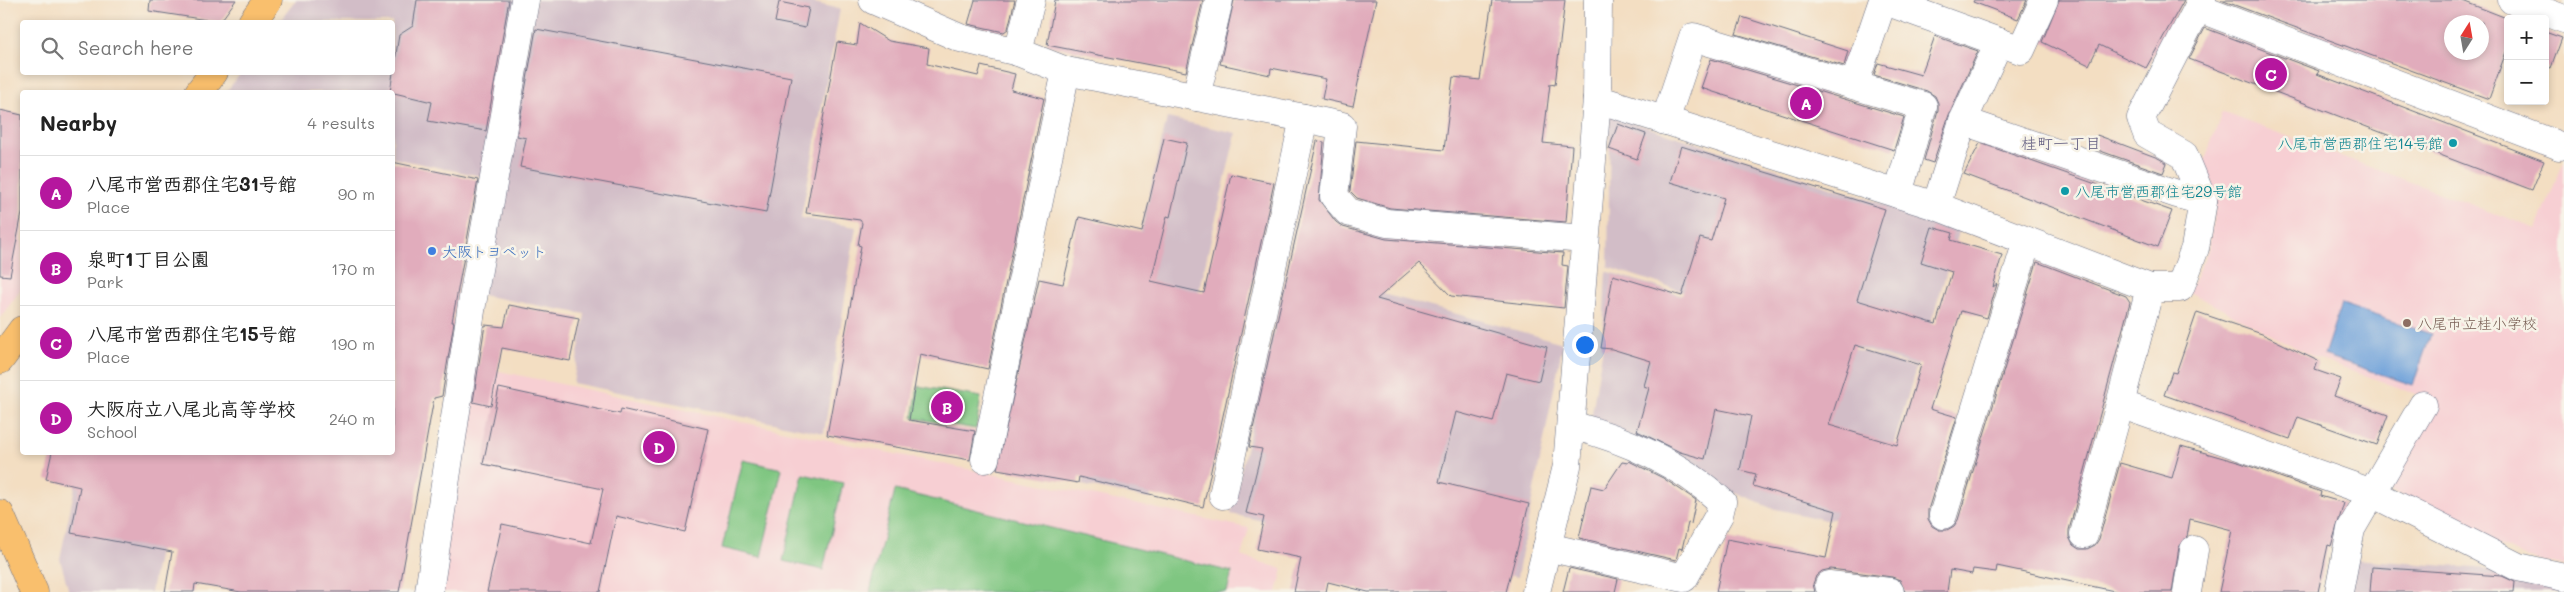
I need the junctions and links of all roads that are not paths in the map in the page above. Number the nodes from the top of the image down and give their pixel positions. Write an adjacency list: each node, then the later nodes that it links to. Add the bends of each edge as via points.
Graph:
1 (268, 0): 12 (main road)
2 (525, 0): 47 (street, via 472,304)
3 (873, 0): 14 (street, via 960,38)
4 (1032, 0): 14 (street)
5 (1219, 0): 19 (street)
6 (1598, 0): 20 (street)
7 (1883, 0): 13 (street); 17 (street)
8 (2044, 0): 13 (street, via 2021,50)
9 (2512, 0): 11 (street)
10 (2200, 4): 24 (street); 26 (street, via 2140,118 2147,134 2184,154)
11 (2564, 19)
12 (253, 20)
13 (1999, 42): 23 (street)
14 (1018, 52): 15 (street)
15 (1066, 71): 19 (street); 36 (street)
16 (212, 75): 18 (main road)
17 (1854, 85): 22 (street, via 1693,38); 25 (street, via 1923,106)
18 (200, 90)
19 (1196, 97): 21 (street)
20 (1597, 99): 22 (street); 28 (street)
21 (1304, 118): 28 (street, via 1342,126 1334,196 1348,212 1386,223); 38 (street)
22 (1665, 121): 25 (street)
23 (1964, 121): 26 (street); 27 (street)
24 (2560, 146)
25 (1898, 194): 27 (street)
26 (2203, 201): 30 (street, via 2195,248 2180,288)
27 (1936, 206): 29 (street)
28 (1585, 239): 35 (street)
29 (2026, 241): 30 (street); 40 (street)
30 (2150, 288): 33 (street)
31 (20, 333): 32 (main road)
32 (0, 360)
33 (2120, 404): 37 (street); 41 (street)
34 (2423, 405): 37 (street)
35 (1571, 425): 42 (street, via 1567,466); 42 (street, via 1602,433 1664,461 1708,489 1722,502 1719,515 1684,578)
36 (985, 458)
37 (2372, 493): 44 (street, via 2518,567); 51 (street, via 2351,528)
38 (1223, 495)
39 (0, 514): 46 (main road)
40 (1943, 515)
41 (2084, 534)
42 (1547, 547): 48 (street)
43 (2194, 550): 50 (street)
44 (2564, 577)
45 (1828, 585): 49 (street)
46 (34, 592)
47 (429, 592)
48 (1536, 592)
49 (1890, 592)
50 (2186, 592)
51 (2339, 592)

